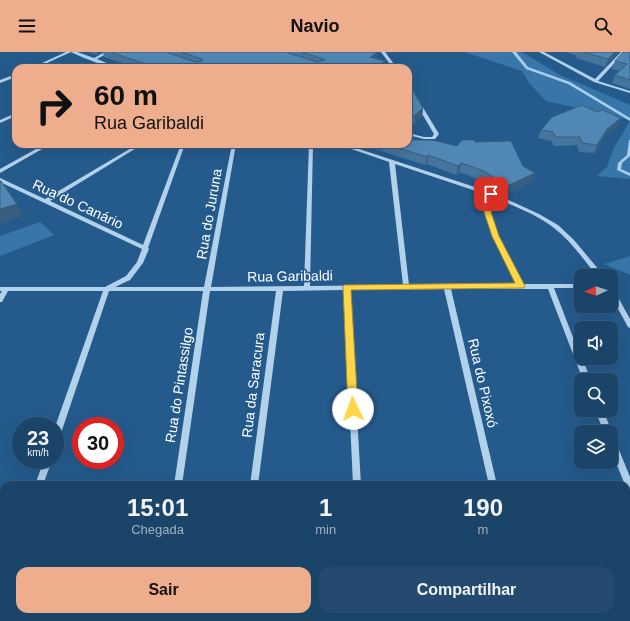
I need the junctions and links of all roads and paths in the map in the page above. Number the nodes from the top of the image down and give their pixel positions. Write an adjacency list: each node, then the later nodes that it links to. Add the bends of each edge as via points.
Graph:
1 (69, 52): 8 (street)
2 (73, 52): 7 (street)
3 (108, 52): 7 (street)
4 (384, 52): 10 (street)
5 (541, 52): 12 (street)
6 (623, 52): 12 (street)
7 (93, 60): 9 (street)
8 (42, 64)
9 (103, 64)
10 (392, 64)
11 (12, 77): 13 (street)
12 (595, 81): 15 (street)
13 (0, 82)
14 (412, 92): 16 (street)
15 (630, 92)
16 (414, 95): 19 (street, via 438,134 434,138)
17 (12, 116): 18 (street)
18 (0, 122)
19 (412, 135)
20 (42, 148): 27 (street)
21 (134, 148): 30 (street)
22 (183, 148): 31 (street)
23 (233, 148): 43 (street, Rua do Juruna)
24 (311, 148): 40 (street)
25 (352, 148): 26 (street)
26 (392, 162): 29 (street); 37 (street)
27 (0, 171)
28 (0, 180): 30 (street, Rua do Canário)
29 (491, 194): 32 (street, via 556,226); 33 (street, via 488,212 496,236)
30 (46, 202): 31 (street, Rua do Canário)
31 (146, 249): 38 (street, via 140,263 128,278)
32 (595, 269)
33 (521, 286): 34 (street, Rua Garibaldi); 41 (street, Rua Garibaldi)
34 (550, 286): 35 (street, Rua Garibaldi); 47 (street)
35 (574, 286)
36 (347, 287): 37 (street, Rua Garibaldi); 40 (street, Rua Garibaldi); 54 (street)
37 (406, 287): 41 (street, Rua Garibaldi)
38 (107, 288): 42 (street, Rua Garibaldi); 43 (street, Rua Garibaldi); 48 (street)
39 (280, 288): 40 (street, Rua Garibaldi); 43 (street, Rua Garibaldi); 53 (street, Rua da Saracura)
40 (307, 288)
41 (448, 288): 55 (street, Rua do Pixoxó)
42 (3, 289): 44 (street)
43 (207, 289): 52 (street, Rua do Pintassilgo)
44 (0, 300)
45 (618, 303): 46 (street)
46 (630, 325)
47 (584, 373)
48 (63, 417)
49 (618, 458): 56 (street)
50 (45, 469): 51 (street)
51 (40, 481)
52 (179, 481)
53 (255, 481)
54 (357, 481)
55 (492, 481)
56 (627, 481)

